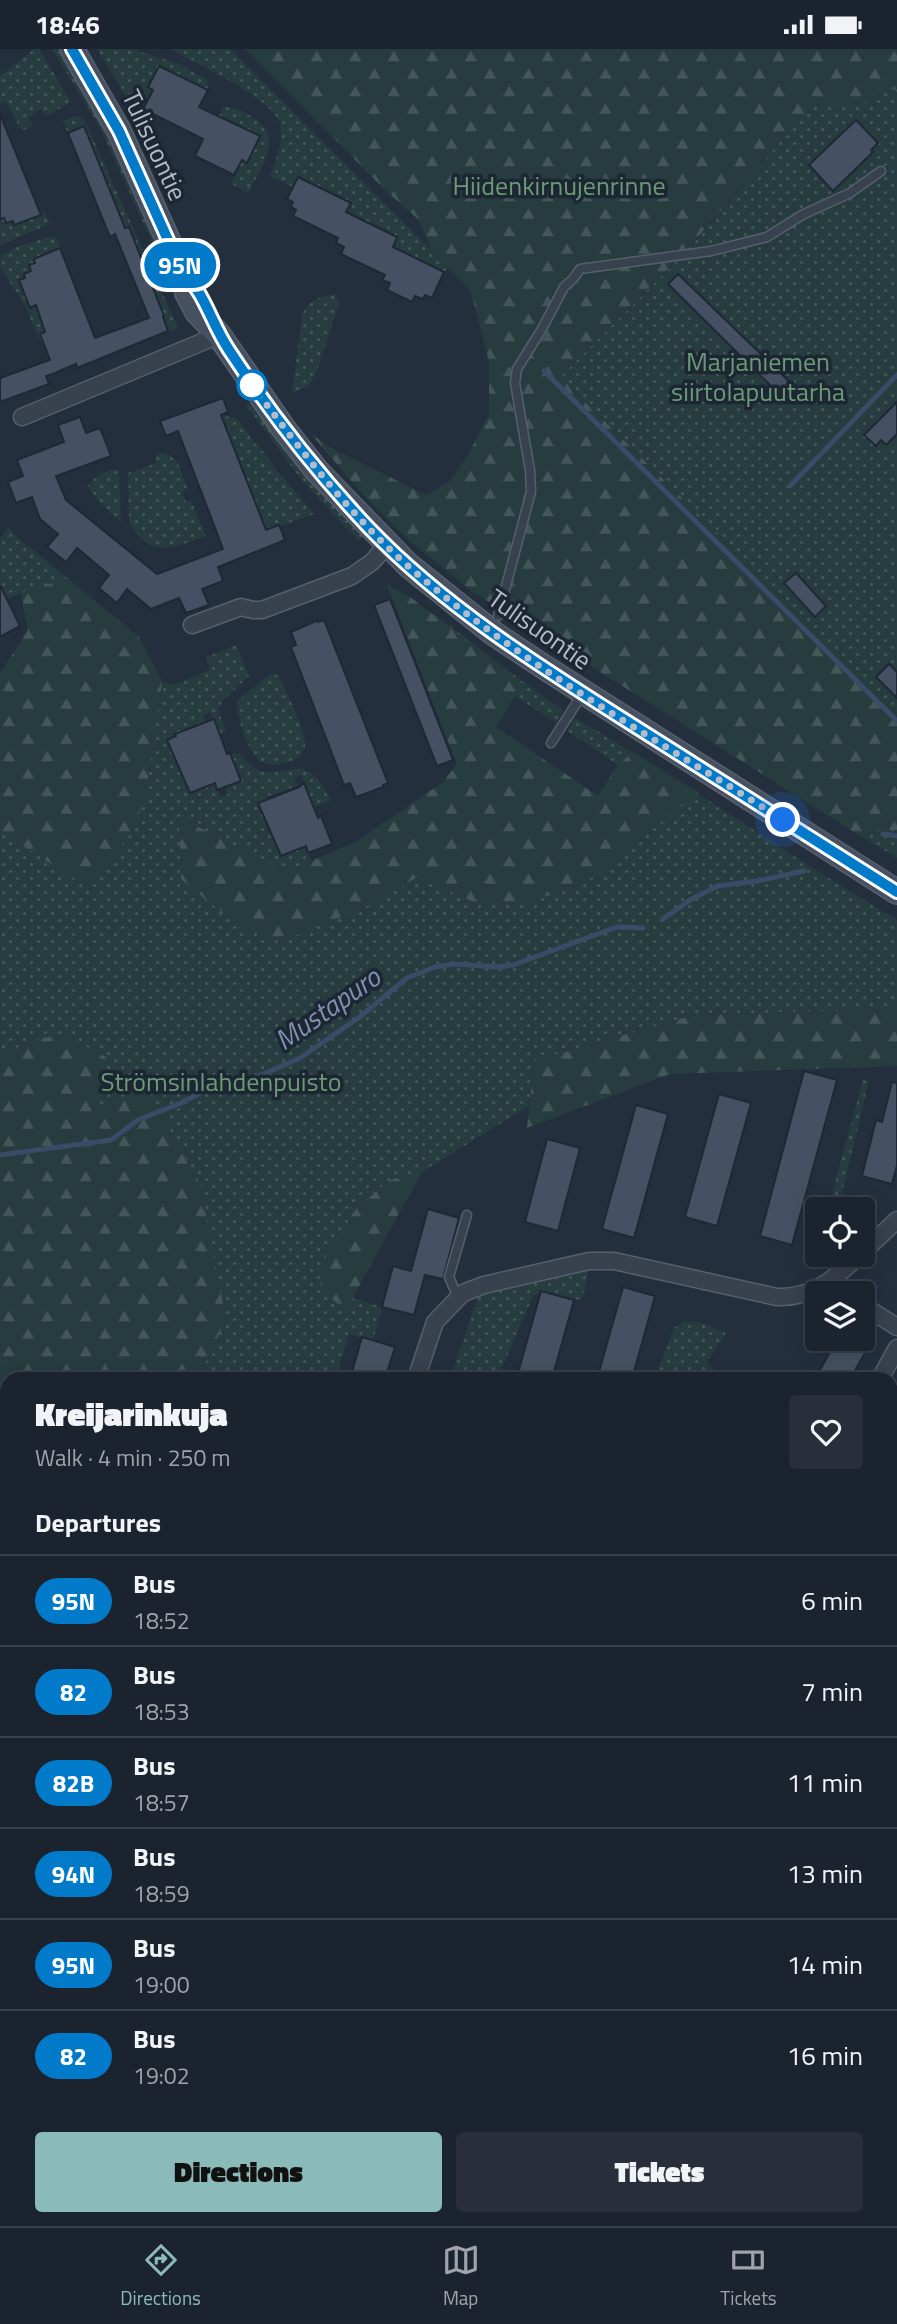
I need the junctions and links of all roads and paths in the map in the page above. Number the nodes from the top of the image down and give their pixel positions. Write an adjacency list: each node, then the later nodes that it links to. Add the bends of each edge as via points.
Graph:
1 (72, 49): 3 (main road, Tulisuontie, via 119,131 181,269 187,293 197,312)
2 (881, 170): 6 (lane, via 850,193 767,237 711,251 580,269 564,286 517,369 514,383 531,492)
3 (219, 335): 4 (street); 5 (main road, Tulisuontie, via 317,471)
4 (22, 417)
5 (387, 545): 7 (street, via 352,576 262,610 241,607); 8 (main road, Tulisuontie, via 450,601)
6 (498, 616)
7 (192, 625)
8 (583, 693): 9 (lane); 10 (main road, Tulisuontie)
9 (551, 743)
10 (897, 892)
11 (467, 1215): 15 (lane, via 449,1277)
12 (897, 1220): 13 (street)
13 (875, 1240)
14 (845, 1267): 15 (street, via 821,1288 778,1297 631,1263 589,1261 484,1285)
15 (457, 1298): 19 (street, via 435,1322)
16 (875, 1313): 17 (street)
17 (897, 1327)
18 (897, 1348): 20 (street)
19 (418, 1372)
20 (884, 1372)

